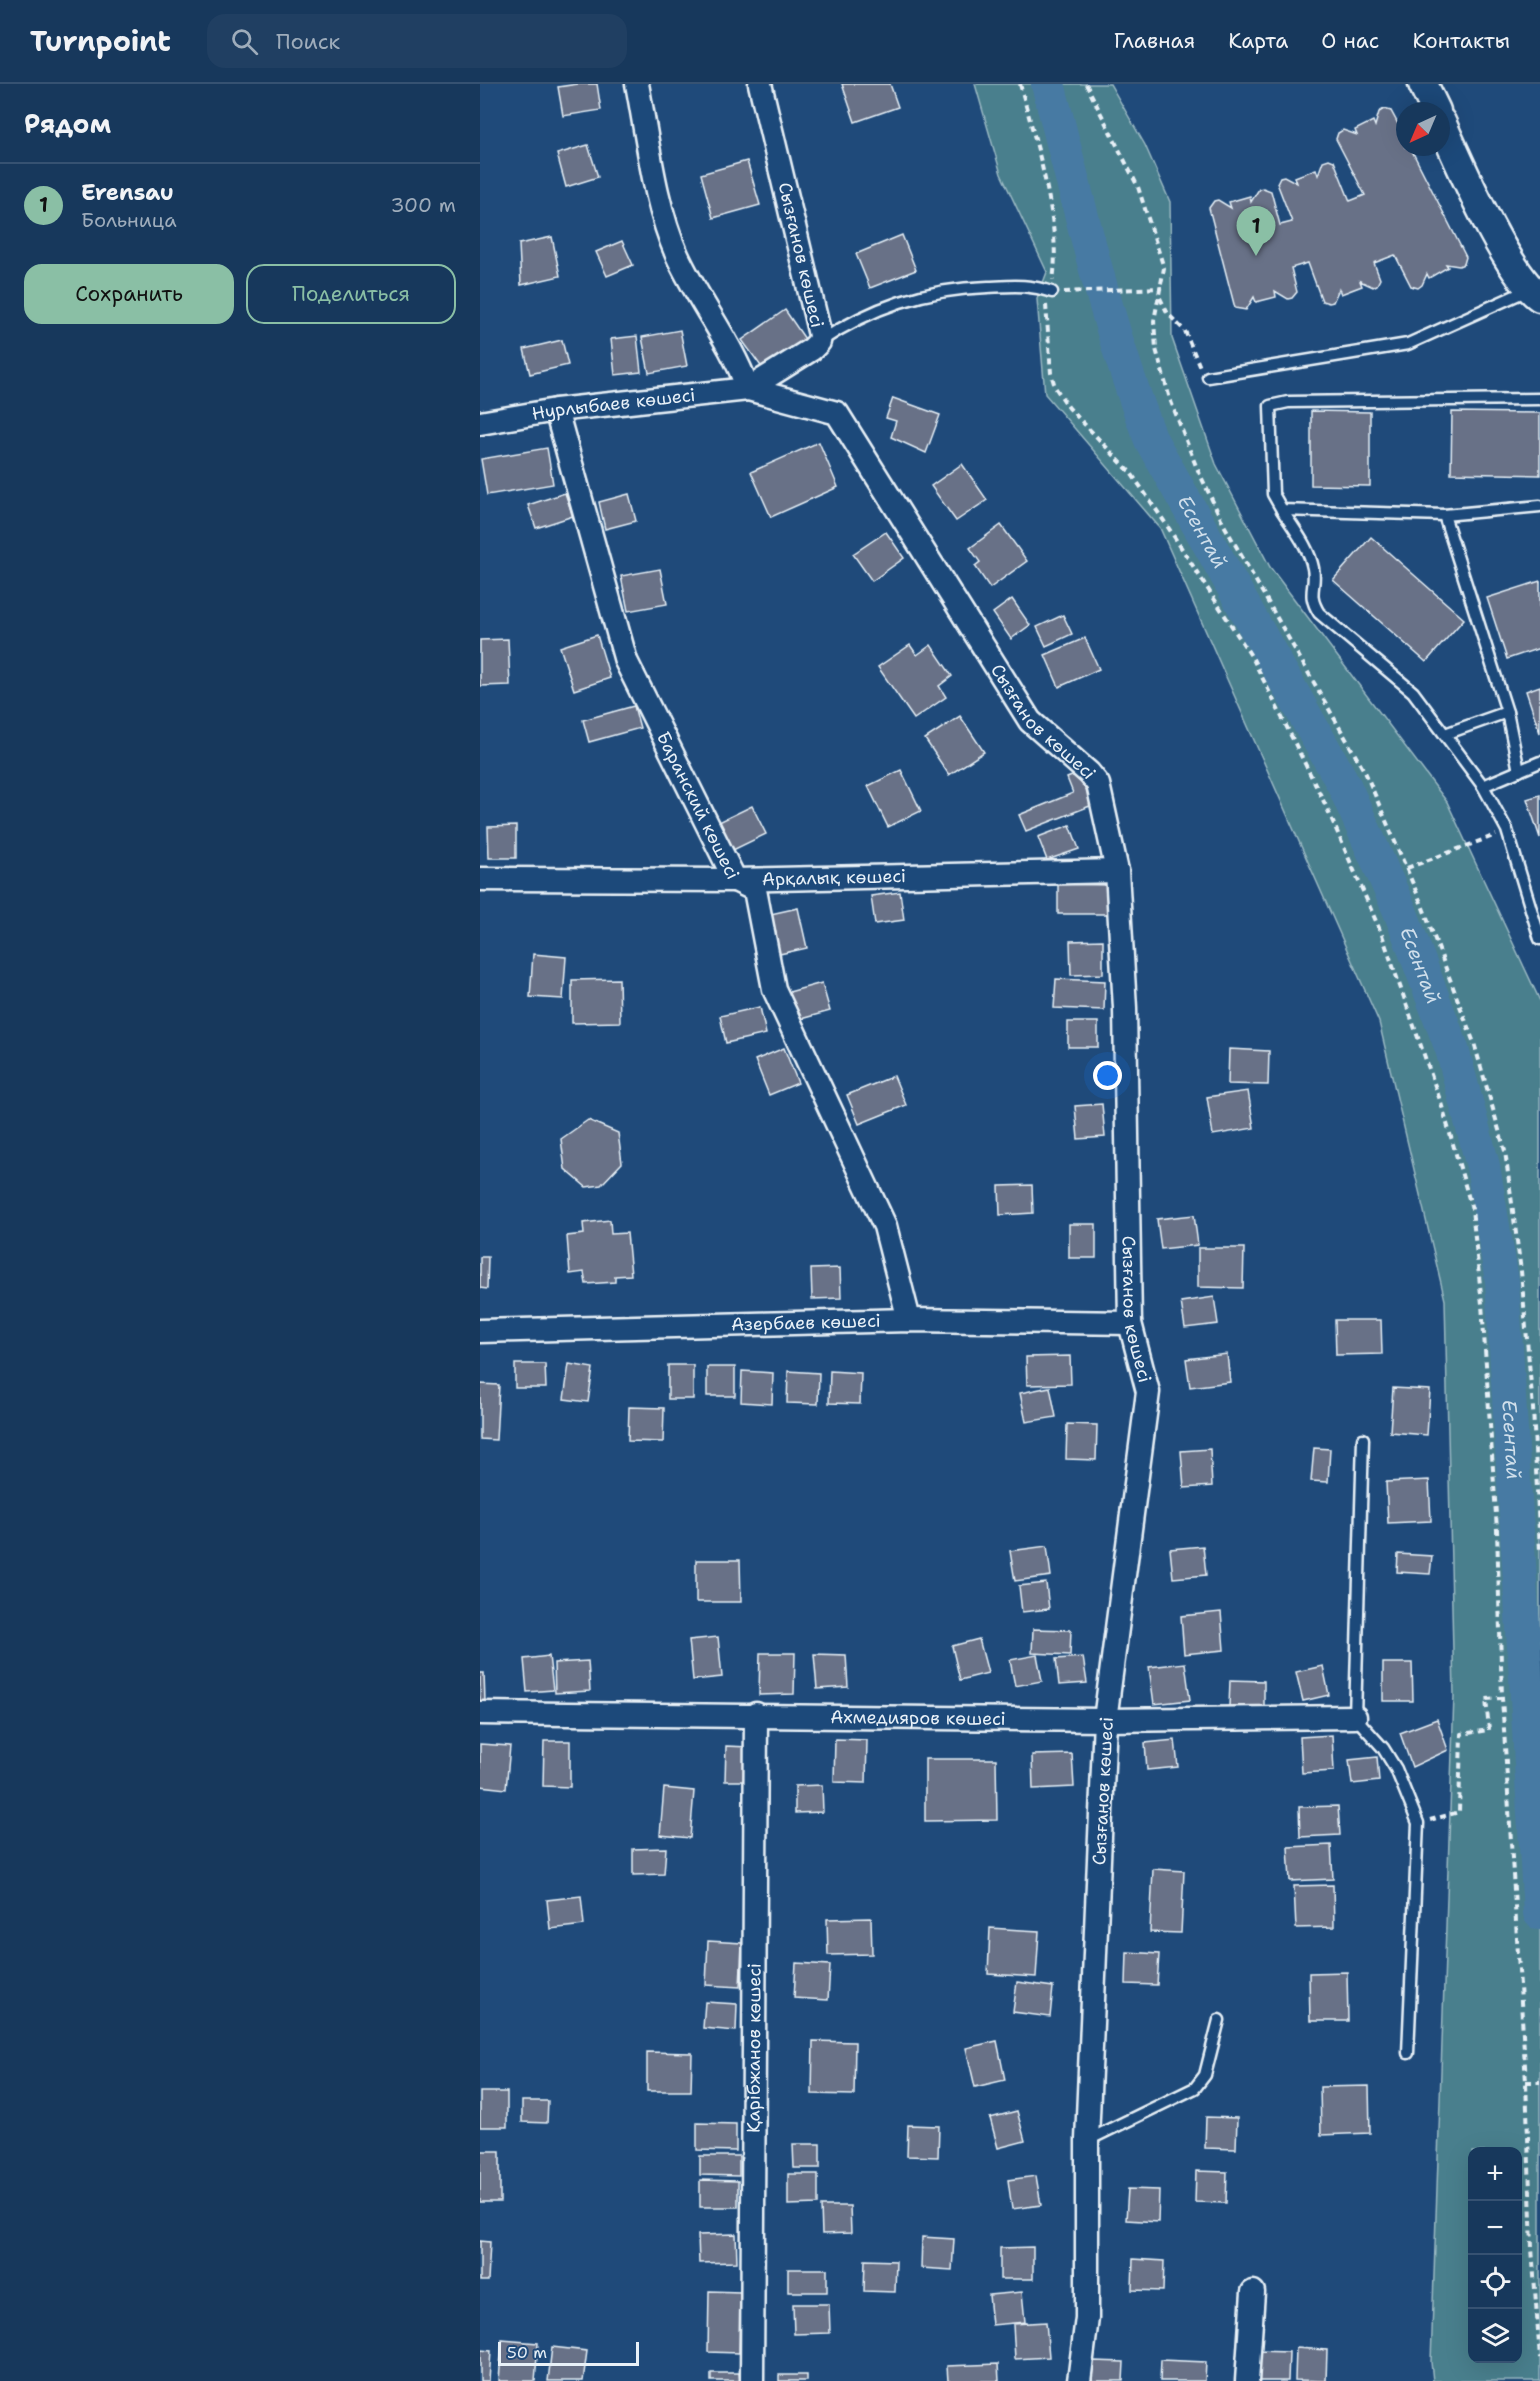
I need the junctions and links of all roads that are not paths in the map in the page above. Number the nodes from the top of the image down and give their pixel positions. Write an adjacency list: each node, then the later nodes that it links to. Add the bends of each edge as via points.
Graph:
1 (637, 84): 10 (street, via 665,221 678,255 740,367)
2 (760, 84): 8 (street, Сызғанов көшесі)
3 (1423, 84): 4 (street)
4 (1432, 102)
5 (1450, 142): 7 (street, via 1467,179)
6 (1052, 292): 8 (lane, via 1030,285 938,291 875,309)
7 (1536, 298): 9 (lane, via 1408,344)
8 (819, 342): 10 (street, Сызғанов көшесі)
9 (1208, 377)
10 (748, 389): 12 (street, Нурлыбаев көшесі); 22 (street, Сызғанов көшесі, via 830,409 842,419 1030,721 1095,778)
11 (1540, 399): 15 (lane, via 1288,402 1270,406 1273,494)
12 (556, 410): 13 (street, Нурлыбаев көшесі); 24 (street, Баранский көшесі, via 626,661)
13 (480, 423)
14 (1540, 506): 16 (lane)
15 (1282, 510): 16 (lane); 18 (lane, via 1309,555 1314,570 1312,601 1319,613 1413,692)
16 (1444, 515): 17 (lane)
17 (1507, 712): 18 (lane); 20 (lane)
18 (1445, 734): 21 (lane)
19 (1540, 762): 20 (lane)
20 (1519, 771): 21 (lane)
21 (1483, 786): 25 (lane, via 1507,830)
22 (1117, 871): 24 (street, Арқалық көшесі); 27 (street, Сызғанов көшесі, via 1125,1008)
23 (480, 879): 24 (street, Арқалық көшесі)
24 (735, 880): 26 (street, Баранский көшесі, via 755,890 774,988 885,1227)
25 (1540, 939)
26 (909, 1320): 27 (street, Азербаев көшесі); 28 (street, Азербаев көшесі)
27 (1130, 1323): 33 (street, Сызғанов көшесі, via 1148,1392)
28 (480, 1332)
29 (1363, 1439): 32 (lane)
30 (480, 1713): 31 (street, Ахмедияров көшесі)
31 (756, 1714): 33 (street, Ахмедияров көшесі); 38 (street, Қарібжанов көшесі)
32 (1355, 1717): 33 (street, Ахмедияров көшесі); 35 (lane, via 1396,1769 1418,1823)
33 (1106, 1720): 36 (street, Сызғанов көшесі)
34 (1219, 2019): 36 (lane, via 1205,2075 1195,2088)
35 (1408, 2053)
36 (1087, 2140): 39 (street, Сызғанов көшесі, via 1087,2318)
37 (1253, 2292): 40 (street)
38 (752, 2381)
39 (1079, 2381)
40 (1247, 2381)

